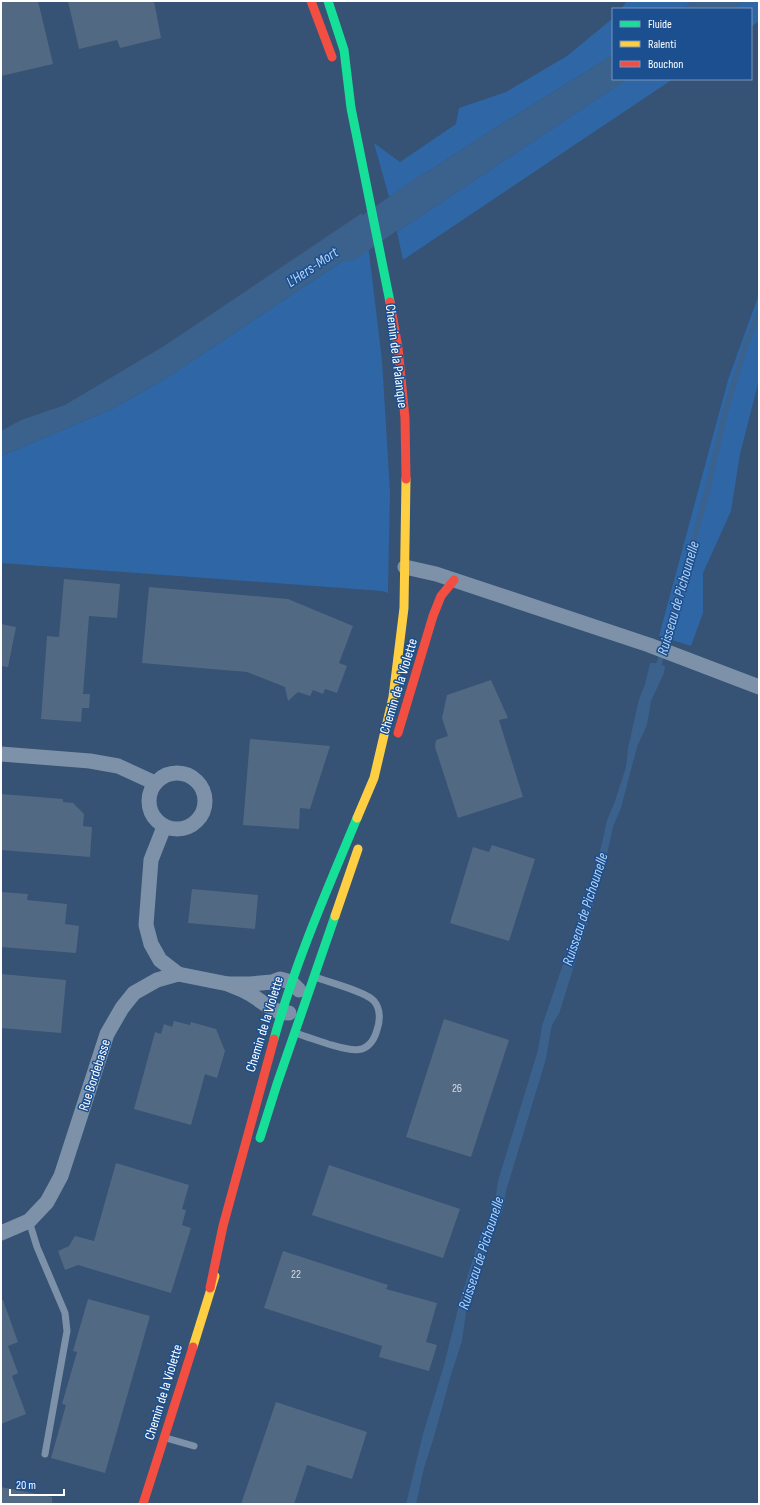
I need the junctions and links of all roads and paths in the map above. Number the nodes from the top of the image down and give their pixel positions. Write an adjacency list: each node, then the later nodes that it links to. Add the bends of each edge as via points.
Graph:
1 (311, 1): 3 (street, Chemin de la Palanque)
2 (328, 1): 3 (street, Chemin de la Palanque, via 344,50)
3 (351, 108): 4 (street, Chemin de la Palanque, via 398,348 405,418)
4 (405, 567): 5 (street); 6 (street, Chemin de la Palanque)
5 (454, 580): 7 (street, via 649,645); 8 (street, Chemin de la Violette, via 441,596 433,616)
6 (404, 608): 10 (street, Chemin de la Violette, via 393,697)
7 (759, 687)
8 (395, 745)
9 (1, 754): 11 (street, via 90,761 118,766)
10 (374, 778): 12 (street, Chemin de la Violette, via 372,806); 16 (street, Chemin de la Violette, via 314,919)
11 (155, 782): 13 (street, via 148,802 150,812); 13 (street, via 165,775 178,772 190,776 200,784 205,796 205,809 199,820 188,828 176,830)
12 (379, 789)
13 (164, 827): 15 (street, via 151,860 146,925 160,960)
14 (361, 839): 16 (street, Chemin de la Violette)
15 (178, 974): 17 (street, Rue Bordebasse); 21 (street, Rue Bordebasse, via 156,980 134,993 122,1008 107,1034 61,1176 47,1202)
16 (302, 975): 17 (street, Rue Bordebasse, via 272,982); 18 (street, Chemin de la Violette); 18 (street, via 299,990); 19 (street, Chemin de la Violette); 19 (lane, via 364,994 374,1001 379,1011 380,1024 376,1036 363,1049 350,1051)
17 (228, 984): 19 (street, Rue Bordebasse, via 247,992 271,1009)
18 (304, 1006): 19 (street, Chemin de la Violette); 19 (street, via 292,1013)
19 (285, 1026): 20 (street, Chemin de la Violette); 24 (street, Chemin de la Violette, via 223,1226)
20 (258, 1145)
21 (29, 1221): 22 (street, Rue Bordebasse); 27 (lane, via 37,1247 65,1313 67,1331)
22 (1, 1233)
23 (230, 1233): 24 (street, Chemin de la Violette)
24 (210, 1288): 25 (street, Chemin de la Violette)
25 (164, 1437): 26 (lane); 28 (street, Chemin de la Violette)
26 (194, 1446)
27 (45, 1454)
28 (143, 1504)

